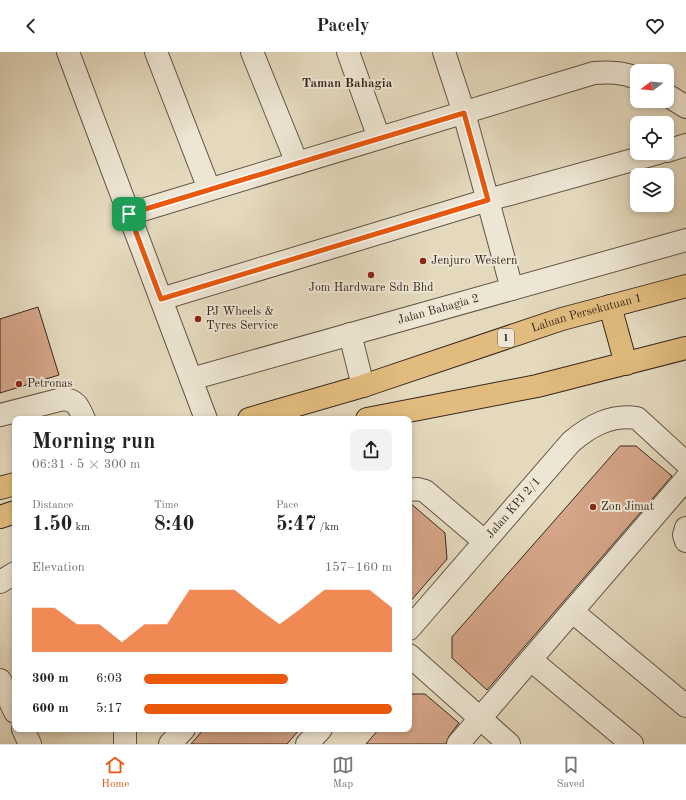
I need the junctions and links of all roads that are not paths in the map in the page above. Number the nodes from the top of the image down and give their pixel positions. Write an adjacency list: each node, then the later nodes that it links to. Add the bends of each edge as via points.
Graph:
1 (68, 52): 17 (street)
2 (156, 52): 15 (street)
3 (252, 52): 14 (street)
4 (348, 52): 10 (street)
5 (444, 52): 9 (street)
6 (630, 75): 9 (street, via 594,73)
7 (674, 99): 8 (street)
8 (686, 107)
9 (464, 113): 10 (street); 16 (street)
10 (379, 138): 14 (street)
11 (686, 145): 12 (street)
12 (674, 148)
13 (633, 160): 16 (street)
14 (297, 163): 15 (street)
15 (209, 190): 17 (street)
16 (488, 200): 20 (street); 21 (street)
17 (129, 214): 21 (street)
18 (686, 240): 20 (street, Jalan Bahagia 2)
19 (686, 286): 22 (highway, Laluan Persekutuan 1 / 1)
20 (512, 289): 23 (street, Jalan Bahagia 2)
21 (161, 299): 26 (street)
22 (610, 306): 25 (highway); 27 (highway, Laluan Persekutuan 1 / 1, via 562,319)
23 (350, 334): 26 (street, Jalan Bahagia 2); 27 (street)
24 (686, 348): 25 (highway)
25 (626, 364): 32 (highway, via 537,386)
26 (191, 379): 30 (street)
27 (363, 386): 31 (highway, Laluan Persekutuan 1 / 1)
28 (0, 415): 29 (street, via 71,399 77,404)
29 (83, 416)
30 (205, 416)
31 (259, 416)
32 (382, 416)
33 (686, 463): 41 (street, Jalan KPJ 2/1, via 637,418 613,418 582,432 571,442)
34 (686, 479): 45 (street)
35 (12, 485): 36 (highway)
36 (0, 488)
37 (412, 490): 41 (street, via 425,491)
38 (12, 513): 39 (highway)
39 (0, 516)
40 (686, 528): 42 (street)
41 (484, 541): 46 (street, Jalan KPJ 2/1)
42 (686, 542)
43 (12, 575): 44 (street)
44 (0, 582)
45 (573, 612): 48 (street); 51 (street)
46 (412, 625)
47 (412, 658): 52 (street)
48 (531, 660): 52 (street); 63 (street)
49 (0, 680): 50 (street)
50 (12, 706)
51 (686, 706)
52 (481, 719): 61 (street); 62 (street)
53 (24, 732): 57 (street)
54 (125, 732): 58 (street)
55 (181, 732): 59 (street)
56 (318, 732): 60 (street)
57 (30, 744)
58 (125, 744)
59 (170, 744)
60 (307, 744)
61 (458, 744)
62 (509, 744)
63 (632, 744)

